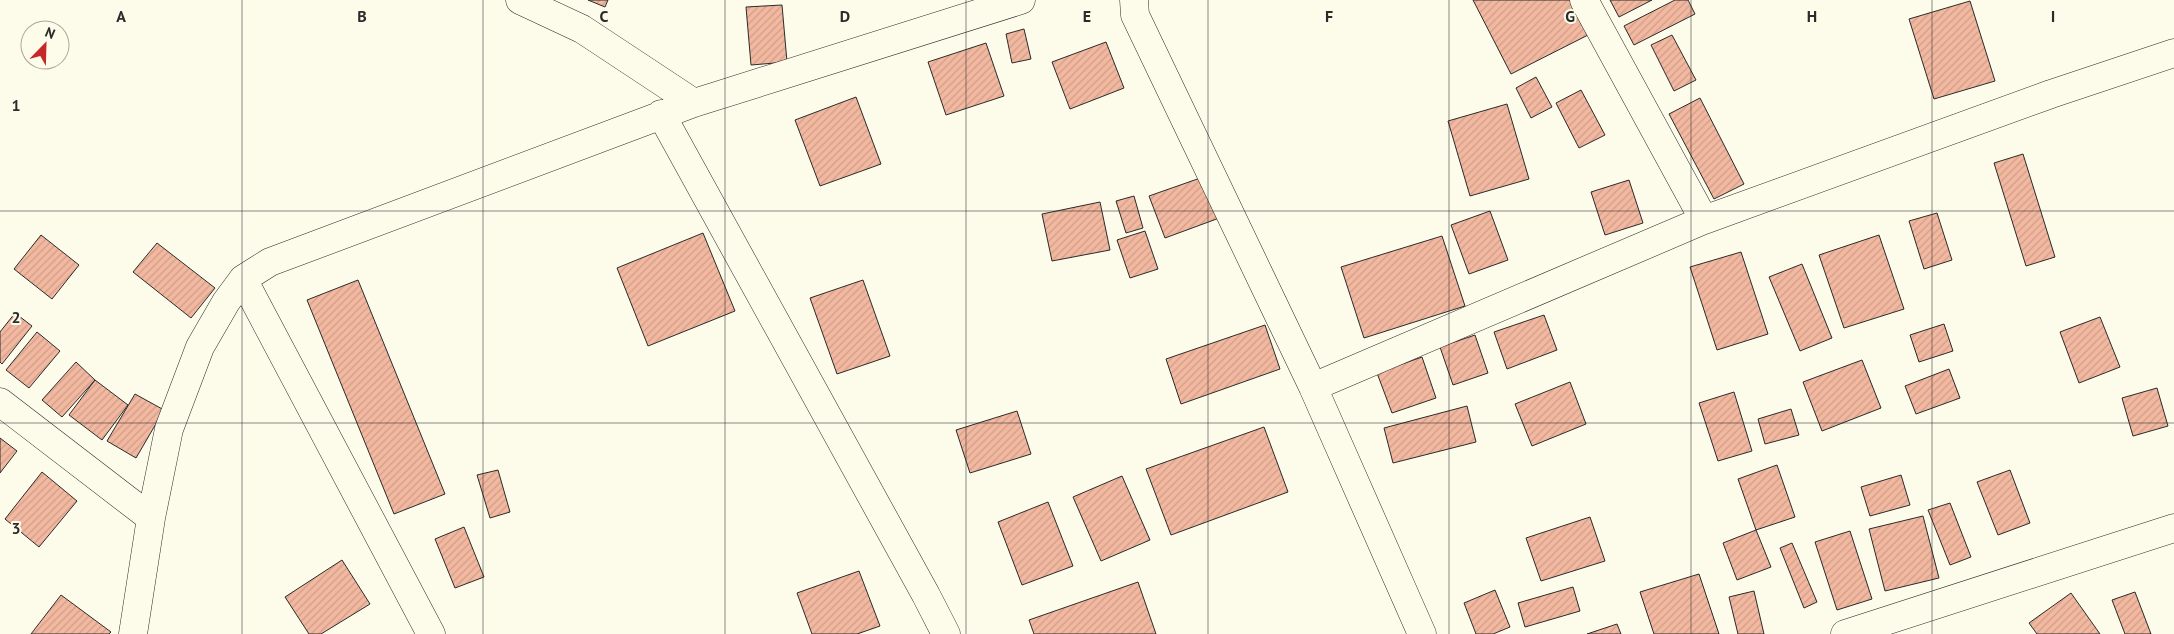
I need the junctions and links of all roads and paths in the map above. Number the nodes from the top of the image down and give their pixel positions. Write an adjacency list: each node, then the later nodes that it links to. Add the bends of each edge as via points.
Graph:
1 (520, 0): 6 (street, via 582,29)
2 (1021, 0): 6 (street)
3 (1134, 0): 10 (street, via 1136,15)
4 (1584, 0): 8 (street)
5 (2174, 53): 8 (street, via 2051,94)
6 (694, 103): 7 (street)
7 (661, 114): 9 (street, via 270,262); 16 (street)
8 (1704, 220): 10 (street)
9 (243, 279): 12 (street, via 200,347 169,429); 15 (street)
10 (1313, 387): 17 (street)
11 (0, 402): 12 (street)
12 (150, 518): 14 (street)
13 (2174, 528): 18 (street)
14 (133, 634)
15 (431, 634)
16 (946, 634)
17 (1422, 634)
18 (1845, 634)

